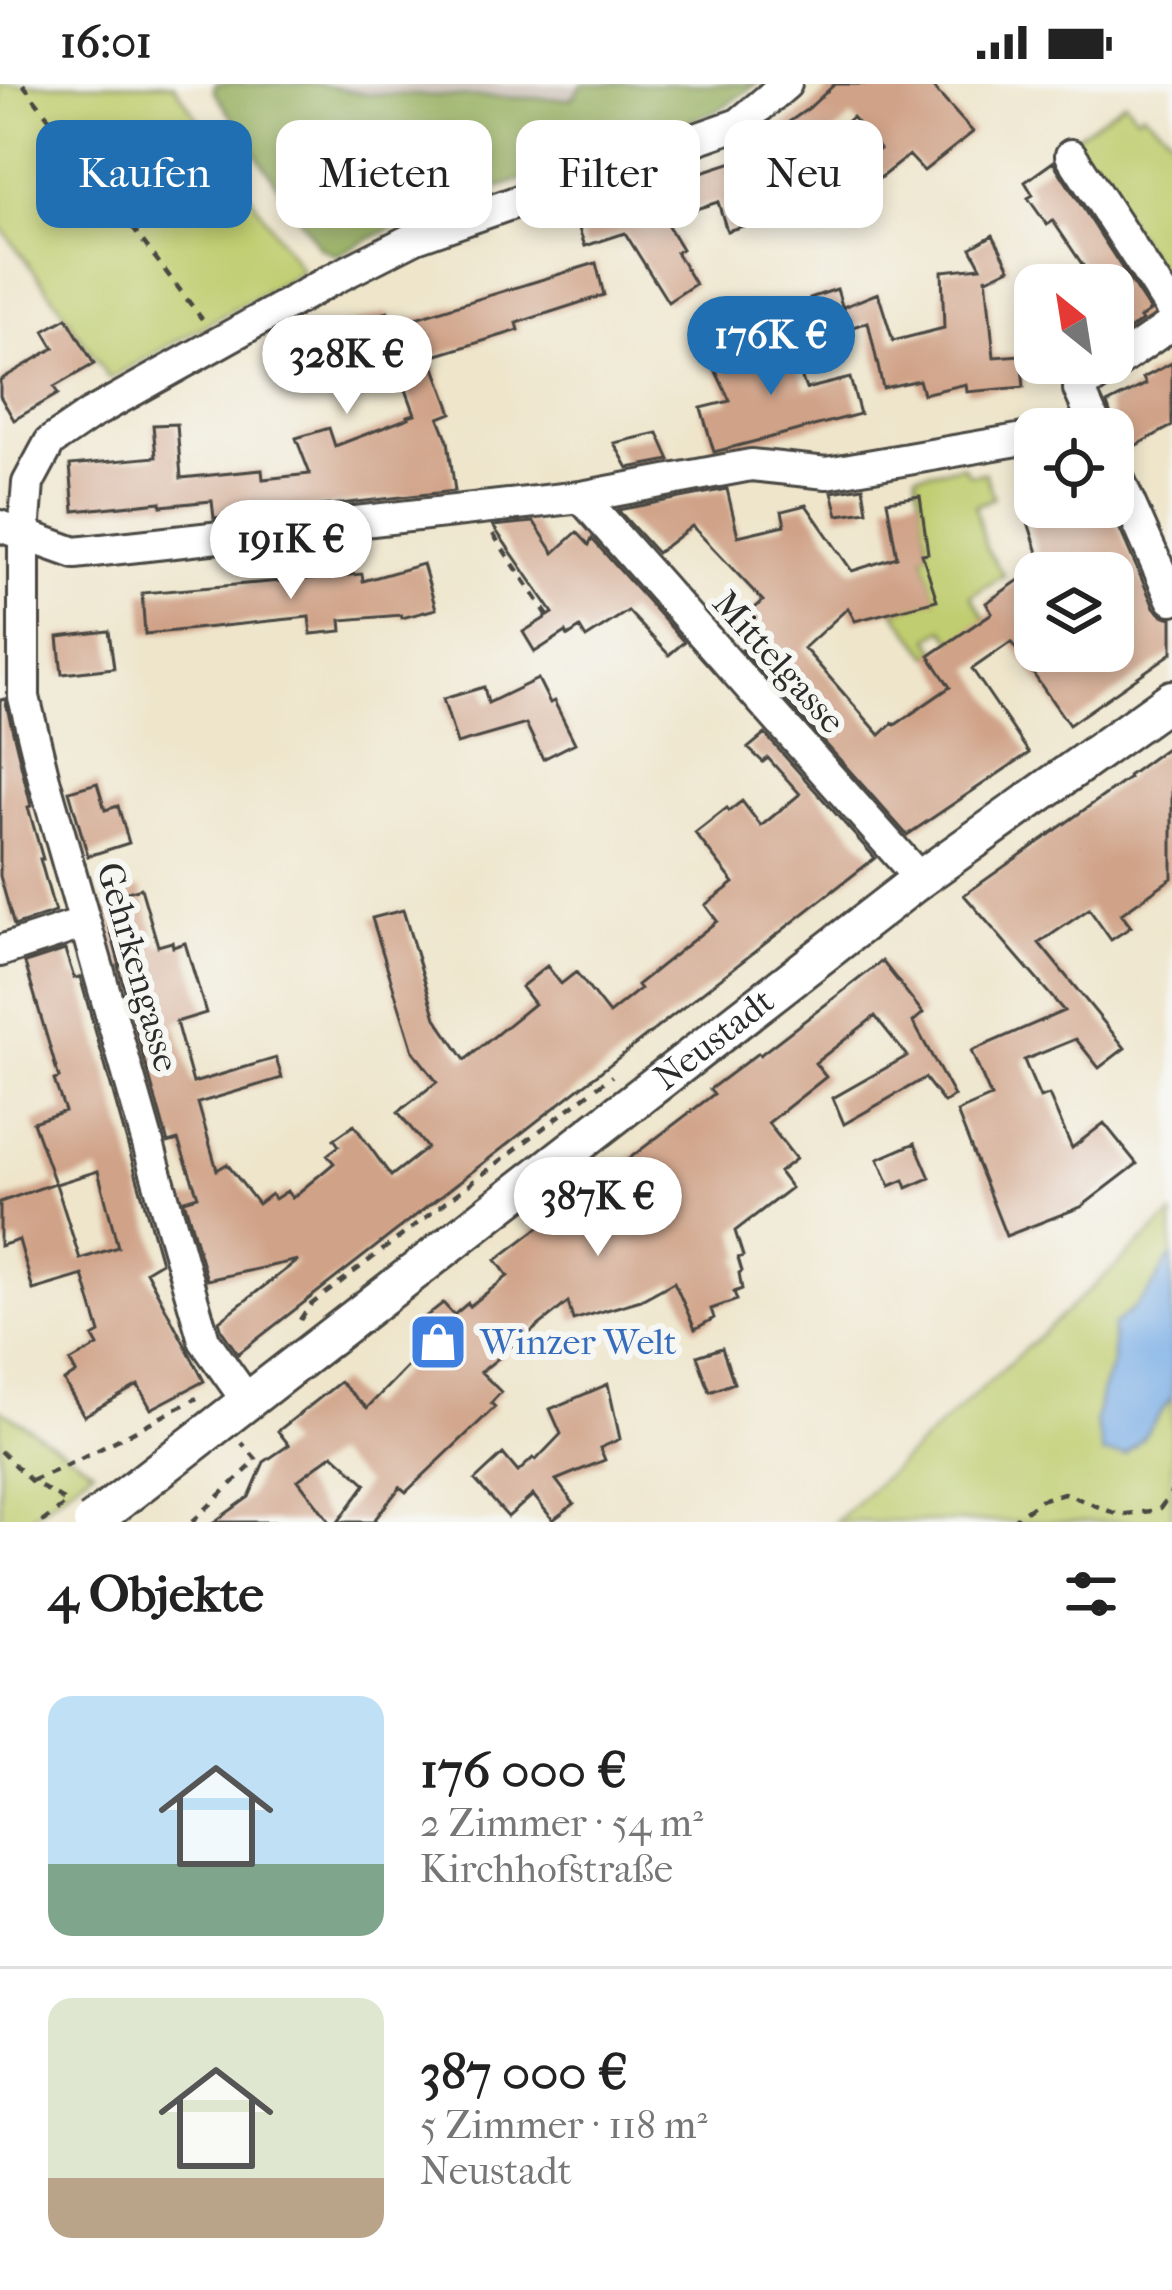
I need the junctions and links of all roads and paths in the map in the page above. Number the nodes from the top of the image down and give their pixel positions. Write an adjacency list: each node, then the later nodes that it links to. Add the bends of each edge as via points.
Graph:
1 (22, 84): 6 (path)
2 (786, 84): 6 (street, Gehrkengasse, via 739,124 416,237)
3 (1071, 154): 4 (street)
4 (1172, 310)
5 (1172, 324): 7 (street, via 1079,389)
6 (220, 342): 12 (street, Gehrkengasse, via 50,442)
7 (1084, 408)
8 (1014, 441): 9 (street, via 827,473 751,465)
9 (580, 497): 10 (street); 16 (street, Mittelgasse)
10 (476, 509): 12 (street, via 75,553); 14 (path)
11 (1134, 513): 13 (street)
12 (12, 530): 17 (street, Gehrkengasse, via 24,697)
13 (1172, 598)
14 (552, 622)
15 (1172, 699): 16 (main road, Neustadt)
16 (920, 879): 19 (main road, Neustadt)
17 (85, 923): 18 (street); 19 (street, Gehrkengasse, via 204,1340)
18 (0, 951)
19 (236, 1412): 20 (path, via 199,1396 31,1481); 22 (main road, Neustadt); 23 (path, via 257,1460)
20 (0, 1450)
21 (1172, 1490): 24 (path, via 1159,1510 1119,1515 1064,1492)
22 (105, 1512)
23 (192, 1522)
24 (1011, 1522)

